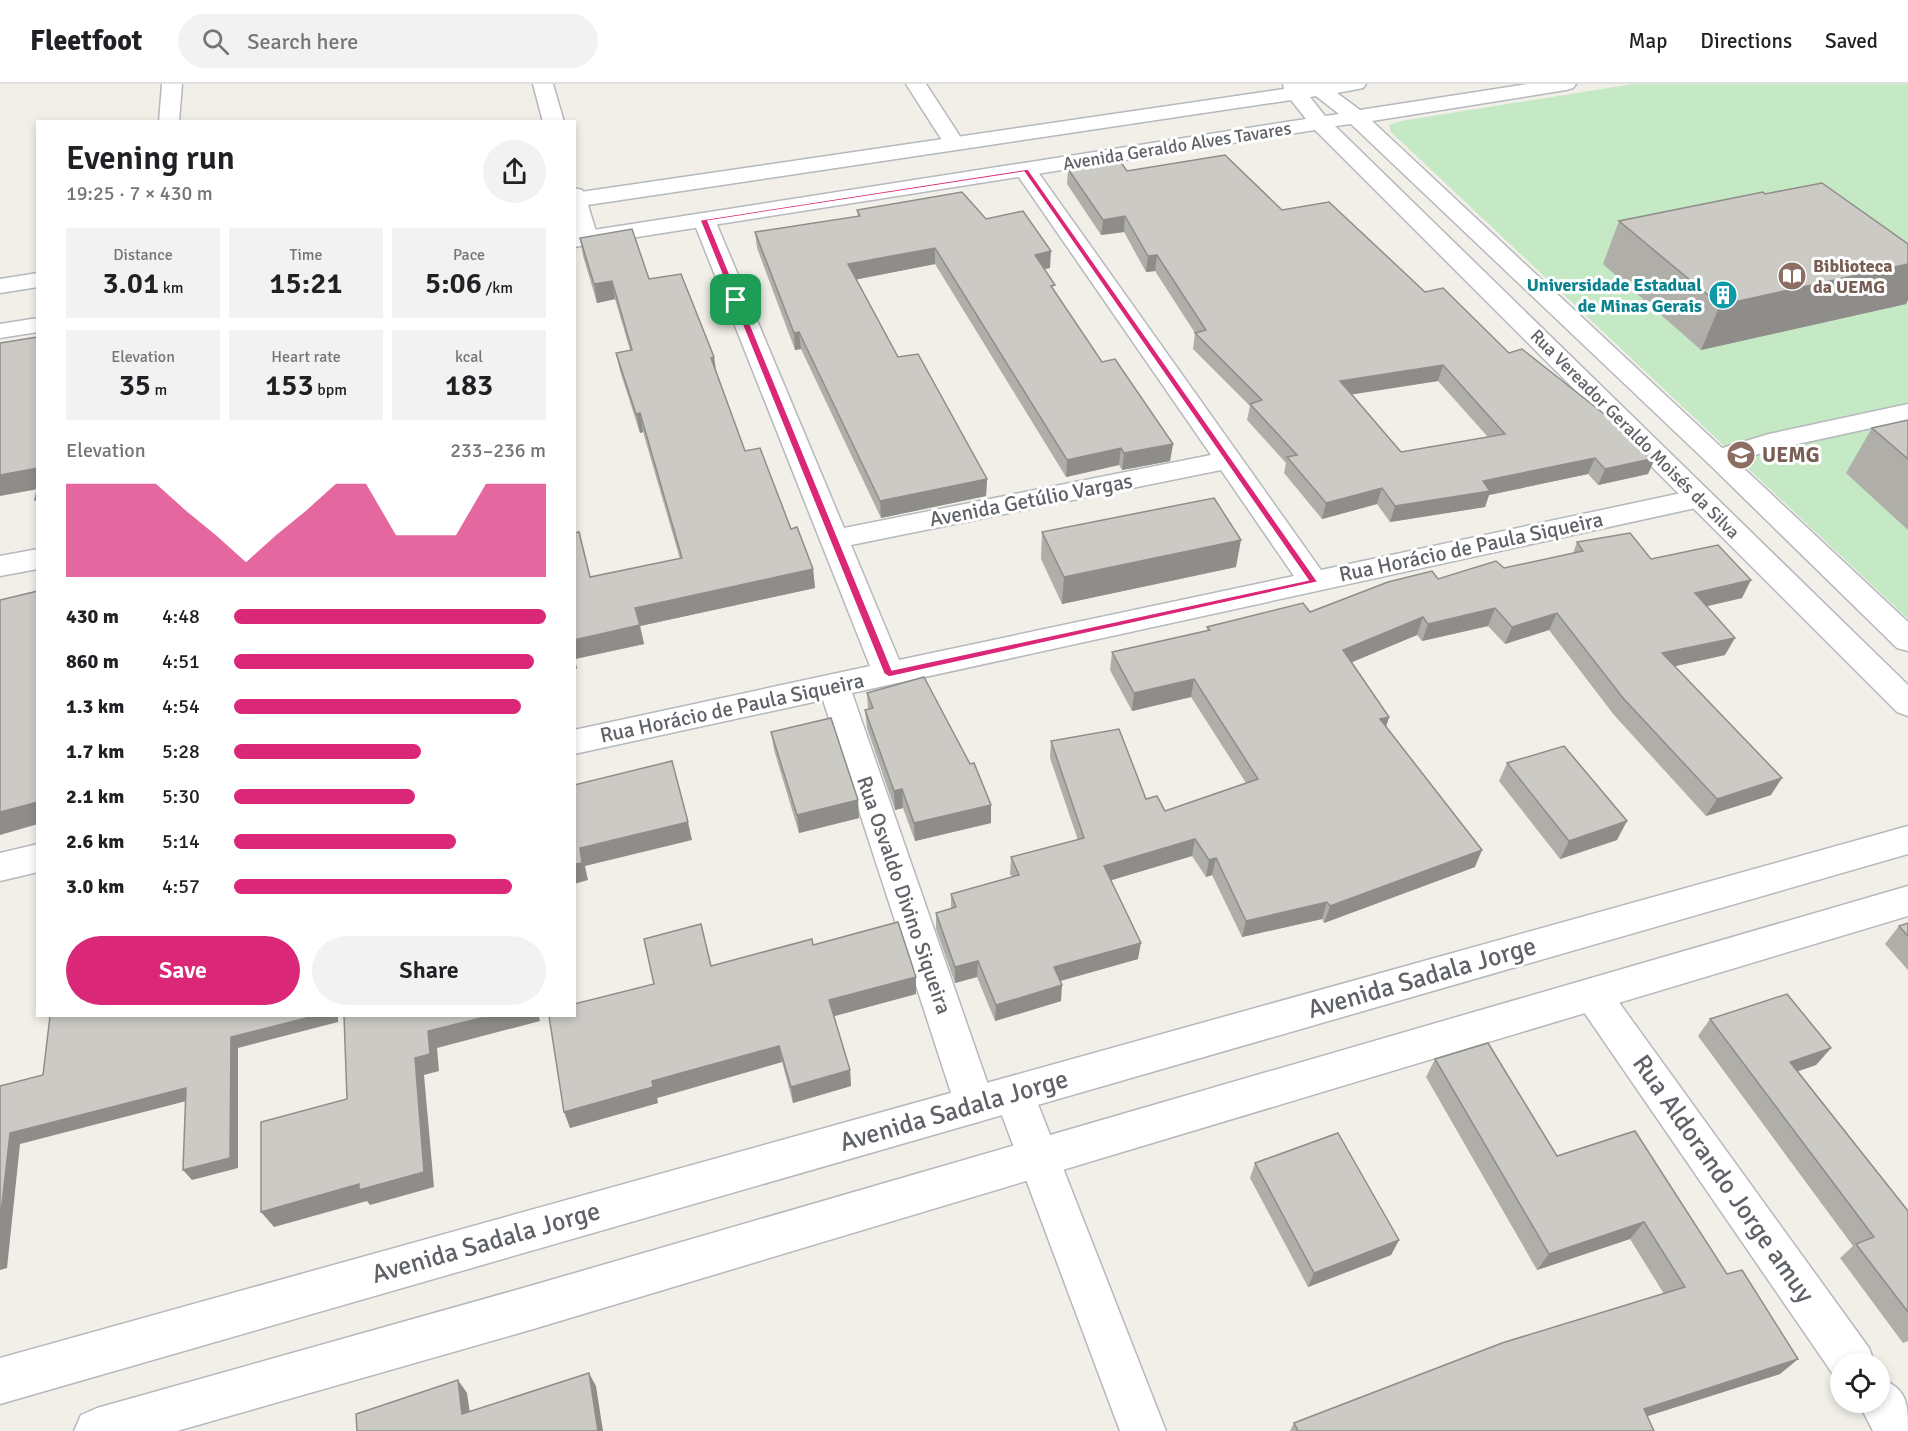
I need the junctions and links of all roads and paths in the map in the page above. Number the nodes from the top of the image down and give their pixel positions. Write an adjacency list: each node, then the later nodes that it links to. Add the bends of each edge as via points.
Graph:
1 (172, 84): 8 (street)
2 (543, 84): 9 (street)
3 (916, 84): 11 (street)
4 (1356, 84): 6 (street, Avenida Geraldo Alves Tavares)
5 (1566, 84): 7 (street, Avenida Geraldo Alves Tavares)
6 (1304, 88): 7 (street, Rua Vereador Geraldo Moisés da Silva); 10 (street, Rua Vereador Geraldo Moisés da Silva); 11 (street, Avenida Geraldo Alves Tavares)
7 (1357, 118): 10 (street, Avenida Geraldo Alves Tavares); 22 (street, Rua Vereador Geraldo Moisés da Silva)
8 (169, 120)
9 (553, 120)
10 (1321, 124): 12 (street, Avenida Geraldo Alves Tavares); 24 (street, Rua Vereador Geraldo Moisés da Silva)
11 (954, 144): 13 (street, Avenida Geraldo Alves Tavares)
12 (1026, 170): 15 (street, Avenida Geraldo Alves Tavares); 23 (street)
13 (576, 198)
14 (576, 205): 16 (street)
15 (704, 220): 16 (street, Avenida Geraldo Alves Tavares); 25 (street)
16 (581, 239)
17 (36, 280): 18 (street)
18 (0, 286)
19 (36, 325): 20 (street)
20 (0, 331)
21 (1908, 412): 22 (street, via 1769,442)
22 (1719, 458): 29 (street, Rua Vereador Geraldo Moisés da Silva)
23 (1229, 460): 25 (street, Avenida Getúlio Vargas); 28 (street)
24 (1700, 498): 28 (street, Rua Horácio de Paula Siqueira); 32 (street, Rua Vereador Geraldo Moisés da Silva)
25 (834, 539): 30 (street)
26 (36, 559): 27 (street)
27 (0, 566)
28 (1314, 582): 30 (street, Rua Horácio de Paula Siqueira)
29 (1908, 640)
30 (889, 674): 31 (street, Rua Horácio de Paula Siqueira)
31 (834, 686): 33 (street, Rua Horácio de Paula Siqueira); 39 (street, Rua Osvaldo Divino Siqueira)
32 (1908, 704)
33 (576, 742)
34 (1908, 840): 39 (street, Avenida Sadala Jorge)
35 (36, 858): 36 (street)
36 (0, 867)
37 (1908, 901): 38 (street)
38 (1592, 994): 40 (street); 41 (street, Rua Aldorando Jorge amuy)
39 (994, 1099): 40 (street, Rua Osvaldo Divino Siqueira); 42 (street, Avenida Sadala Jorge)
40 (1038, 1157): 44 (street); 45 (street, Rua Osvaldo Divino Siqueira)
41 (1845, 1353)
42 (0, 1381)
43 (1888, 1413): 46 (street)
44 (97, 1431)
45 (1143, 1431)
46 (1900, 1431)

